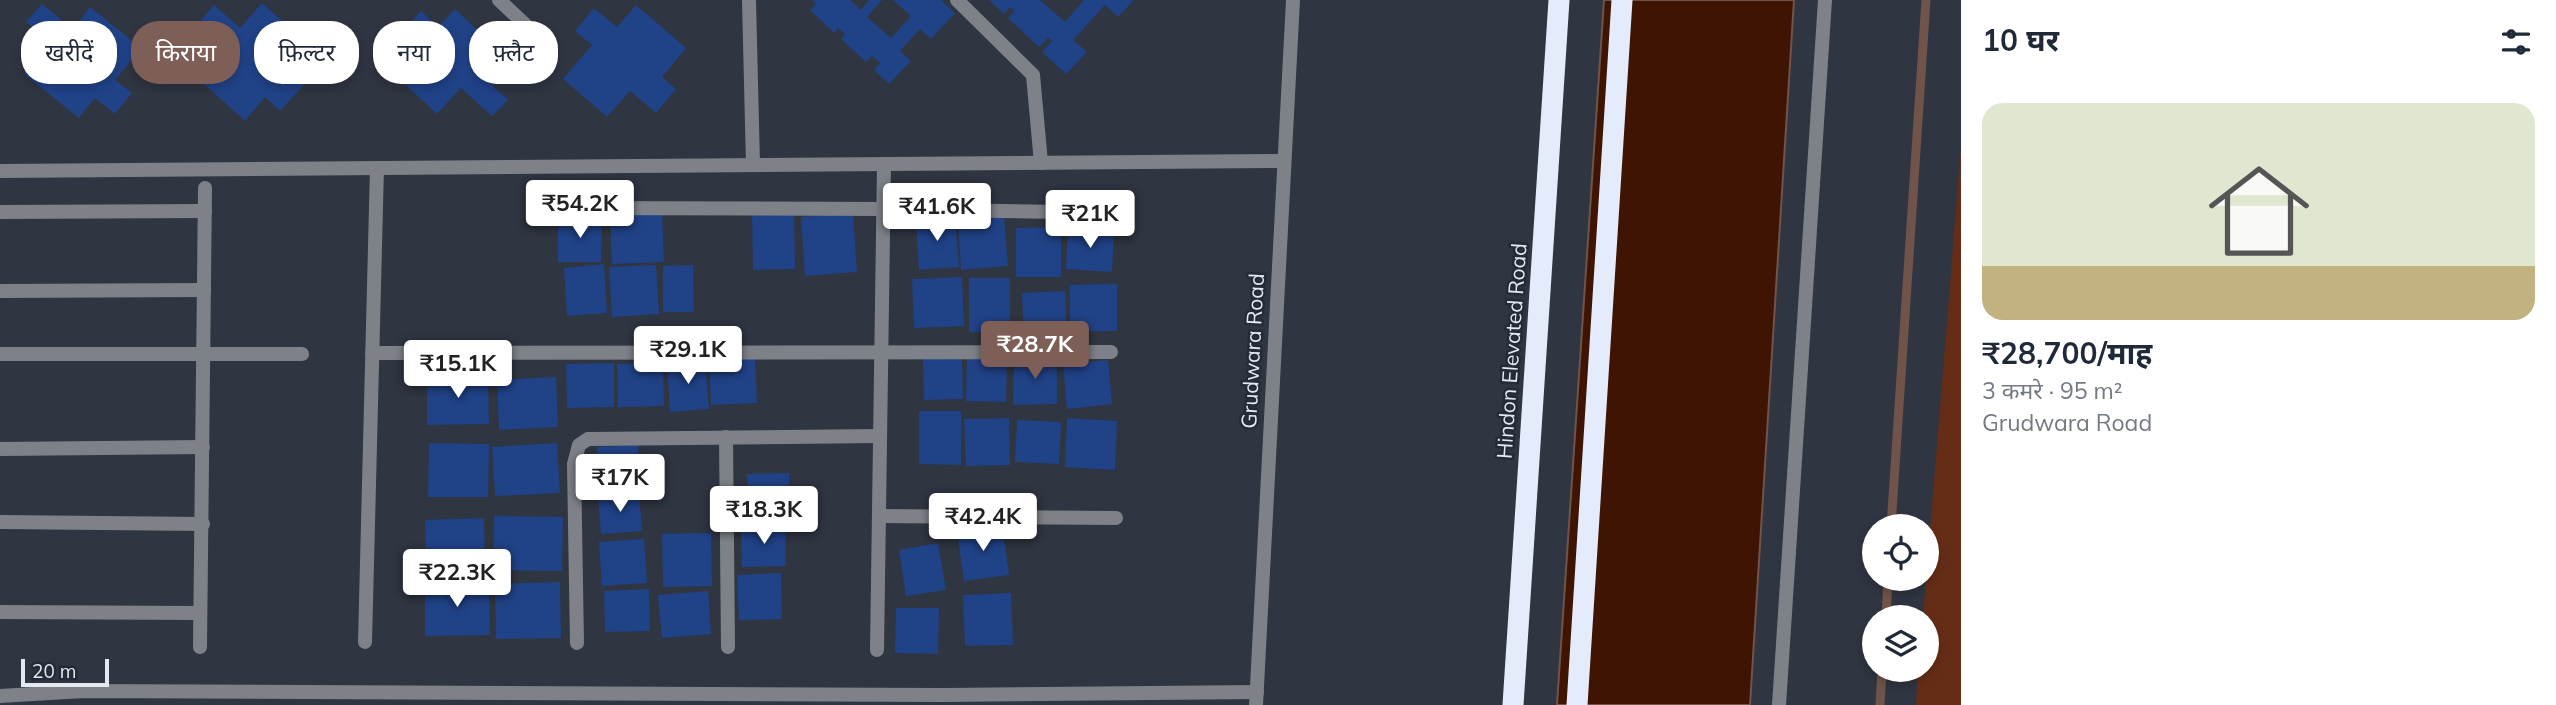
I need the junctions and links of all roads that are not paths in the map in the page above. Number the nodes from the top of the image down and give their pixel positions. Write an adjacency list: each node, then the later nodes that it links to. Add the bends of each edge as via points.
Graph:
1 (499, 0): 8 (street)
2 (749, 0): 12 (street)
3 (957, 0): 10 (street, via 1033,75)
4 (1293, 0): 9 (street, Grudwara Road)
5 (1559, 0): 47 (highway, Hindon Elevated Road)
6 (1622, 0): 48 (highway)
7 (1825, 0): 49 (street)
8 (521, 21)
9 (1284, 161): 10 (street); 45 (street, Grudwara Road)
10 (1041, 163): 11 (street)
11 (884, 164): 12 (street); 17 (street)
12 (753, 165): 13 (street)
13 (377, 168): 14 (street); 25 (street)
14 (0, 171)
15 (205, 188): 18 (street)
16 (566, 208): 17 (street)
17 (883, 209): 20 (street); 23 (street)
18 (205, 211): 19 (street); 21 (street)
19 (0, 212)
20 (1117, 213)
21 (204, 289): 22 (street); 27 (street)
22 (0, 291)
23 (881, 352): 24 (street); 25 (street); 29 (street)
24 (1111, 352)
25 (372, 353): 39 (street)
26 (0, 354): 27 (street)
27 (204, 354): 28 (street); 31 (street)
28 (302, 354)
29 (880, 436): 30 (street); 33 (street)
30 (726, 437): 40 (street, via 588,439 579,445 574,464); 42 (street)
31 (203, 447): 32 (street); 36 (street)
32 (0, 449)
33 (879, 516): 34 (street); 43 (street)
34 (1116, 518)
35 (0, 522): 36 (street)
36 (203, 524): 38 (street)
37 (0, 612): 38 (street)
38 (200, 613): 41 (street)
39 (365, 642)
40 (577, 643)
41 (200, 647)
42 (728, 647)
43 (877, 650)
44 (0, 696): 46 (street, via 83,691)
45 (1256, 699): 46 (street)
46 (944, 700)
47 (1513, 705)
48 (1577, 705)
49 (1779, 705)

